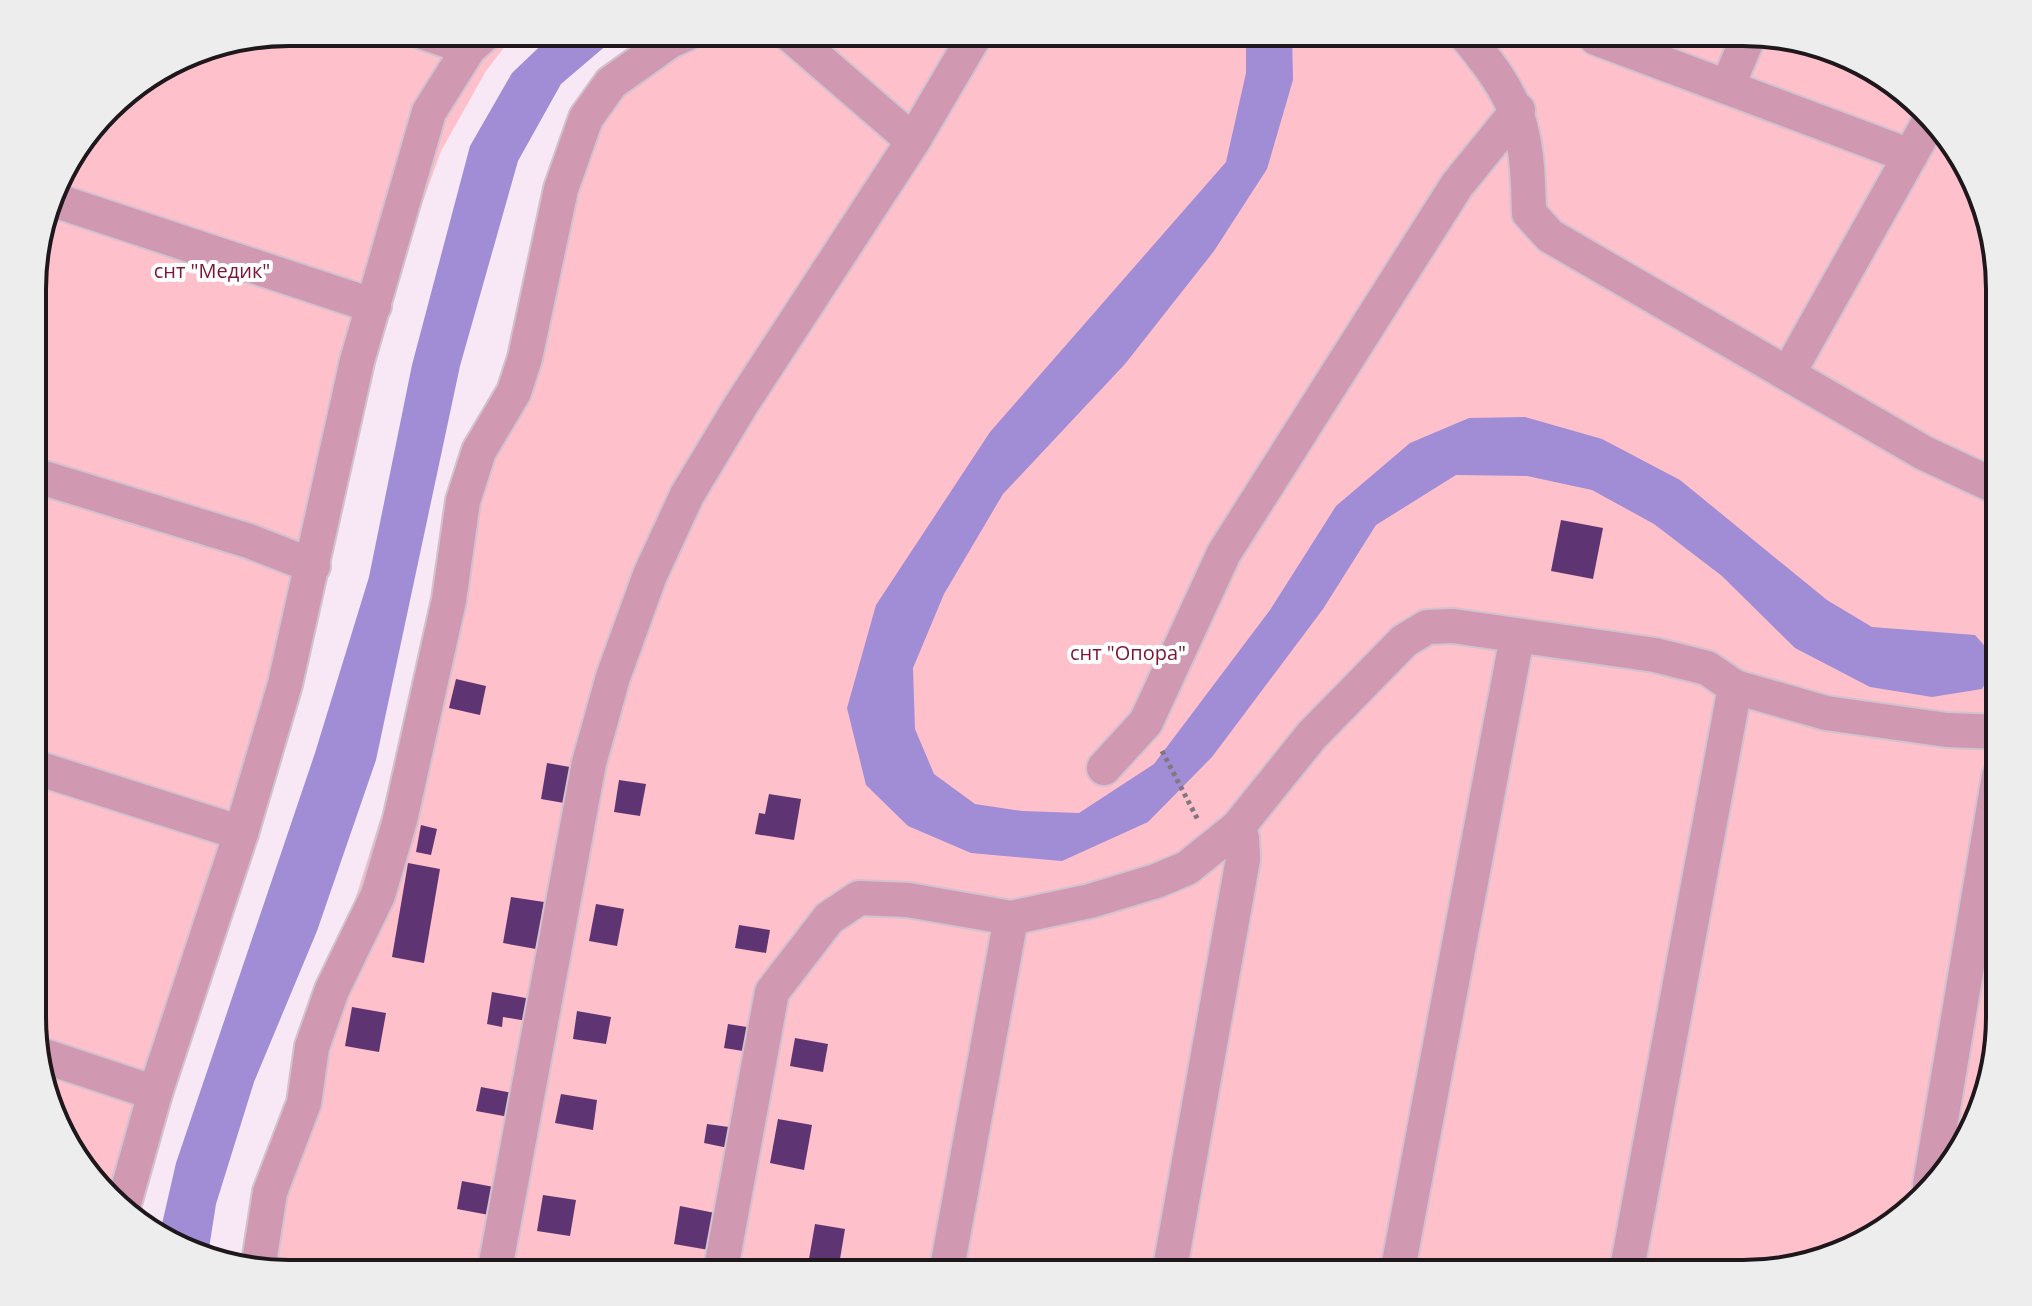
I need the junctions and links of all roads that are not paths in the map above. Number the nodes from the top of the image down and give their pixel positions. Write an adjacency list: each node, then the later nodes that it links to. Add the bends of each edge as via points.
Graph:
1 (474, 46): 14 (street, via 429,112)
2 (663, 46): 32 (street, via 611,83 586,118 561,189 525,358 514,392 479,451 463,501 449,600 400,820 378,895 332,990 312,1047 304,1103 270,1192)
3 (803, 46): 11 (street)
4 (969, 46): 11 (street)
5 (1475, 46): 9 (street)
6 (1618, 46): 8 (street)
7 (1744, 46): 8 (street)
8 (1728, 85): 12 (street)
9 (1518, 110): 15 (street, via 1528,163 1529,213 1550,236); 22 (street, via 1457,185 1232,540 1146,722)
10 (1925, 129): 12 (street)
11 (913, 141): 36 (street, via 741,405 687,495 650,575 589,763)
12 (1910, 156): 15 (street)
13 (62, 203): 14 (street)
14 (374, 306): 18 (street)
15 (1788, 374): 17 (street, via 1924,453)
16 (46, 479): 18 (street)
17 (1985, 481)
18 (313, 566): 25 (street)
19 (1517, 637): 20 (street, via 1655,655 1707,668); 24 (street, via 1453,626 1427,627 1404,641 1312,735); 34 (street)
20 (1735, 687): 21 (street, via 1826,713); 35 (street)
21 (1985, 731)
22 (1104, 768)
23 (46, 771): 25 (street)
24 (1238, 827): 27 (street, via 1187,868 1156,881); 33 (street, via 1243,859)
25 (241, 833): 29 (street)
26 (1985, 859): 30 (street)
27 (1011, 918): 37 (street, via 908,900 859,898 829,918 772,992); 38 (street)
28 (50, 1058): 29 (street)
29 (155, 1093): 31 (street)
30 (1933, 1168)
31 (126, 1197)
32 (260, 1258)
33 (1172, 1259)
34 (1400, 1259)
35 (1629, 1259)
36 (497, 1260)
37 (723, 1260)
38 (949, 1260)

